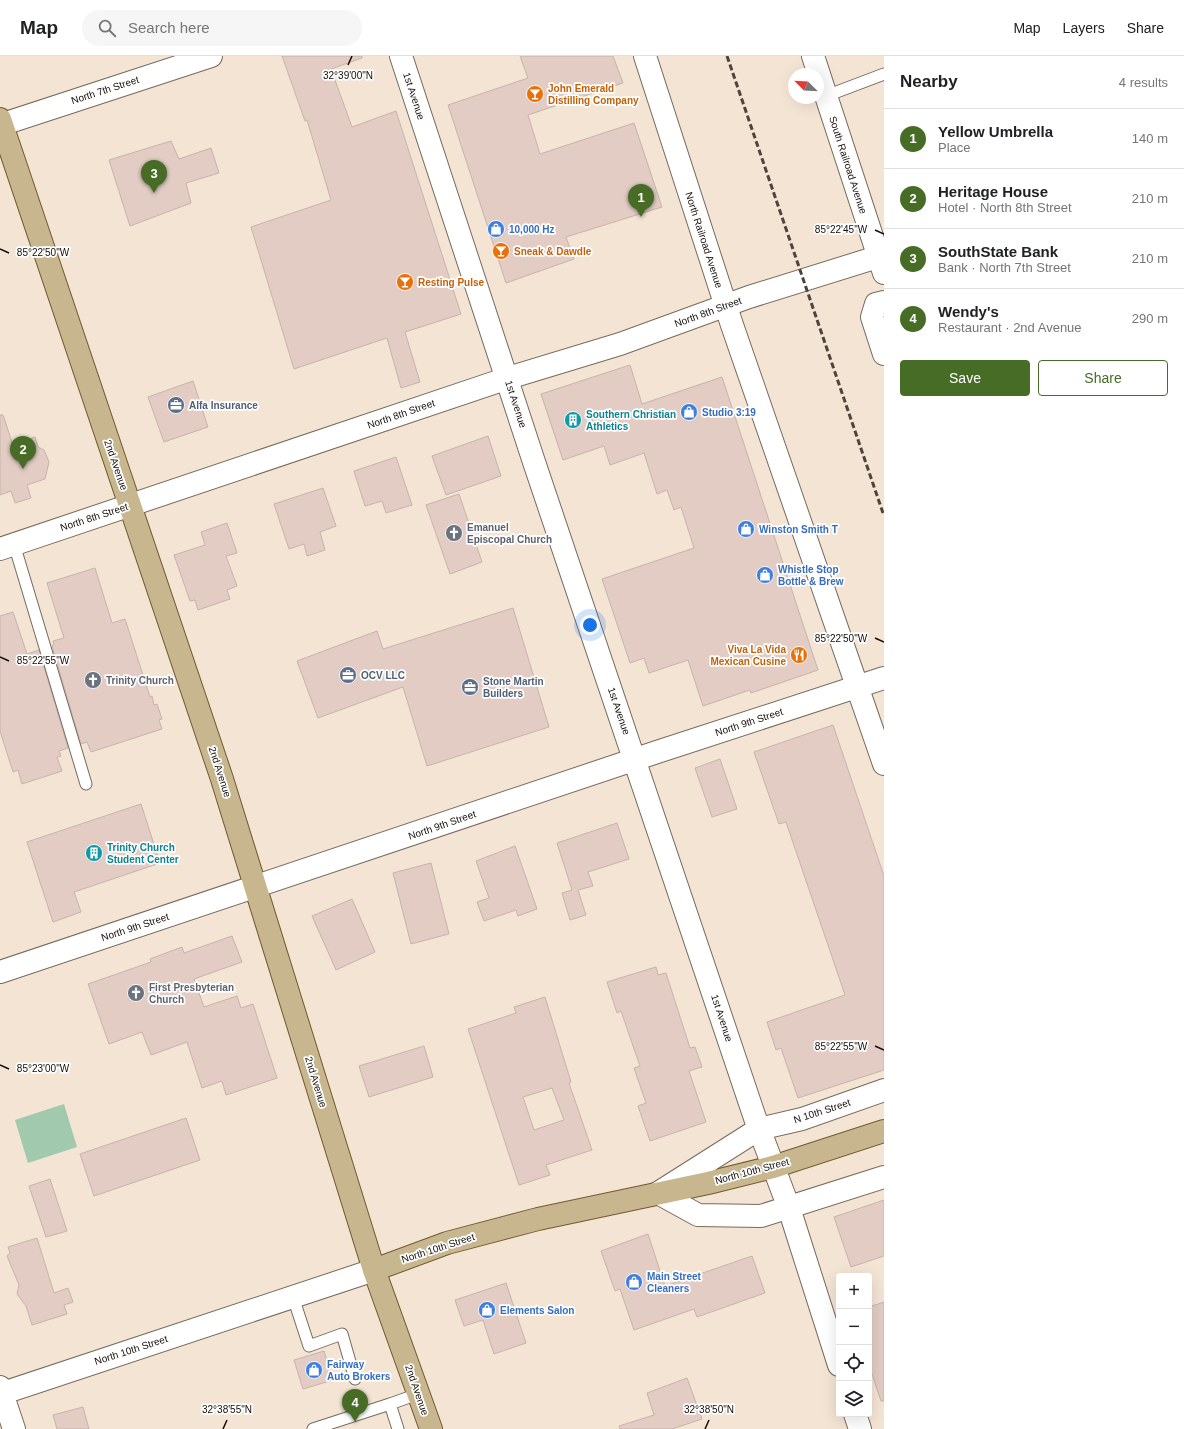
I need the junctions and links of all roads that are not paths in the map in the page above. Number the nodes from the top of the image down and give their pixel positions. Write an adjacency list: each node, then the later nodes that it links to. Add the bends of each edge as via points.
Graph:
1 (211, 56): 7 (street, North 7th Street)
2 (401, 56): 12 (street, 1st Avenue)
3 (644, 56): 10 (street, North Railroad Avenue)
4 (813, 56): 6 (street, South Railroad Avenue)
5 (884, 74): 6 (lane)
6 (826, 96): 8 (street, South Railroad Avenue)
7 (1, 123): 13 (main road, 2nd Avenue)
8 (882, 261): 10 (street, North 8th Street, via 802,281)
9 (884, 302): 11 (street, via 876,304 872,316)
10 (725, 305): 12 (street, North 8th Street, via 620,344); 16 (street, North Railroad Avenue)
11 (884, 354)
12 (508, 378): 13 (street, North 8th Street); 17 (street, 1st Avenue, via 534,462)
13 (130, 505): 14 (street, North 8th Street); 20 (main road, 2nd Avenue)
14 (7, 546): 19 (lane)
15 (884, 678): 16 (street, North 9th Street)
16 (858, 686): 17 (street, North 9th Street); 18 (street, North Railroad Avenue)
17 (636, 759): 20 (street, North 9th Street); 23 (street, 1st Avenue)
18 (884, 764)
19 (86, 784)
20 (256, 887): 21 (street, North 9th Street); 29 (main road, 2nd Avenue)
21 (0, 972)
22 (884, 1090): 23 (street, N 10th Street, via 802,1119)
23 (759, 1129): 25 (street, 1st Avenue); 27 (street, N 10th Street)
24 (884, 1131): 25 (main road, North 10th Street)
25 (773, 1166): 27 (main road, North 10th Street); 28 (street, 1st Avenue)
26 (884, 1177): 28 (street)
27 (658, 1193): 28 (street, via 698,1215 761,1216); 29 (main road, North 10th Street, via 538,1219 454,1241)
28 (790, 1208): 31 (street, 1st Avenue)
29 (374, 1270): 30 (street, North 10th Street); 34 (main road, 2nd Avenue)
30 (293, 1297): 32 (lane, via 309,1346 342,1334); 33 (street, North 10th Street)
31 (836, 1355)
32 (355, 1379)
33 (1, 1391): 37 (street)
34 (418, 1394): 35 (lane); 40 (main road, 2nd Avenue)
35 (390, 1404): 38 (lane); 39 (lane)
36 (856, 1417): 41 (street)
37 (14, 1429)
38 (313, 1429)
39 (398, 1429)
40 (431, 1429)
41 (860, 1429)

